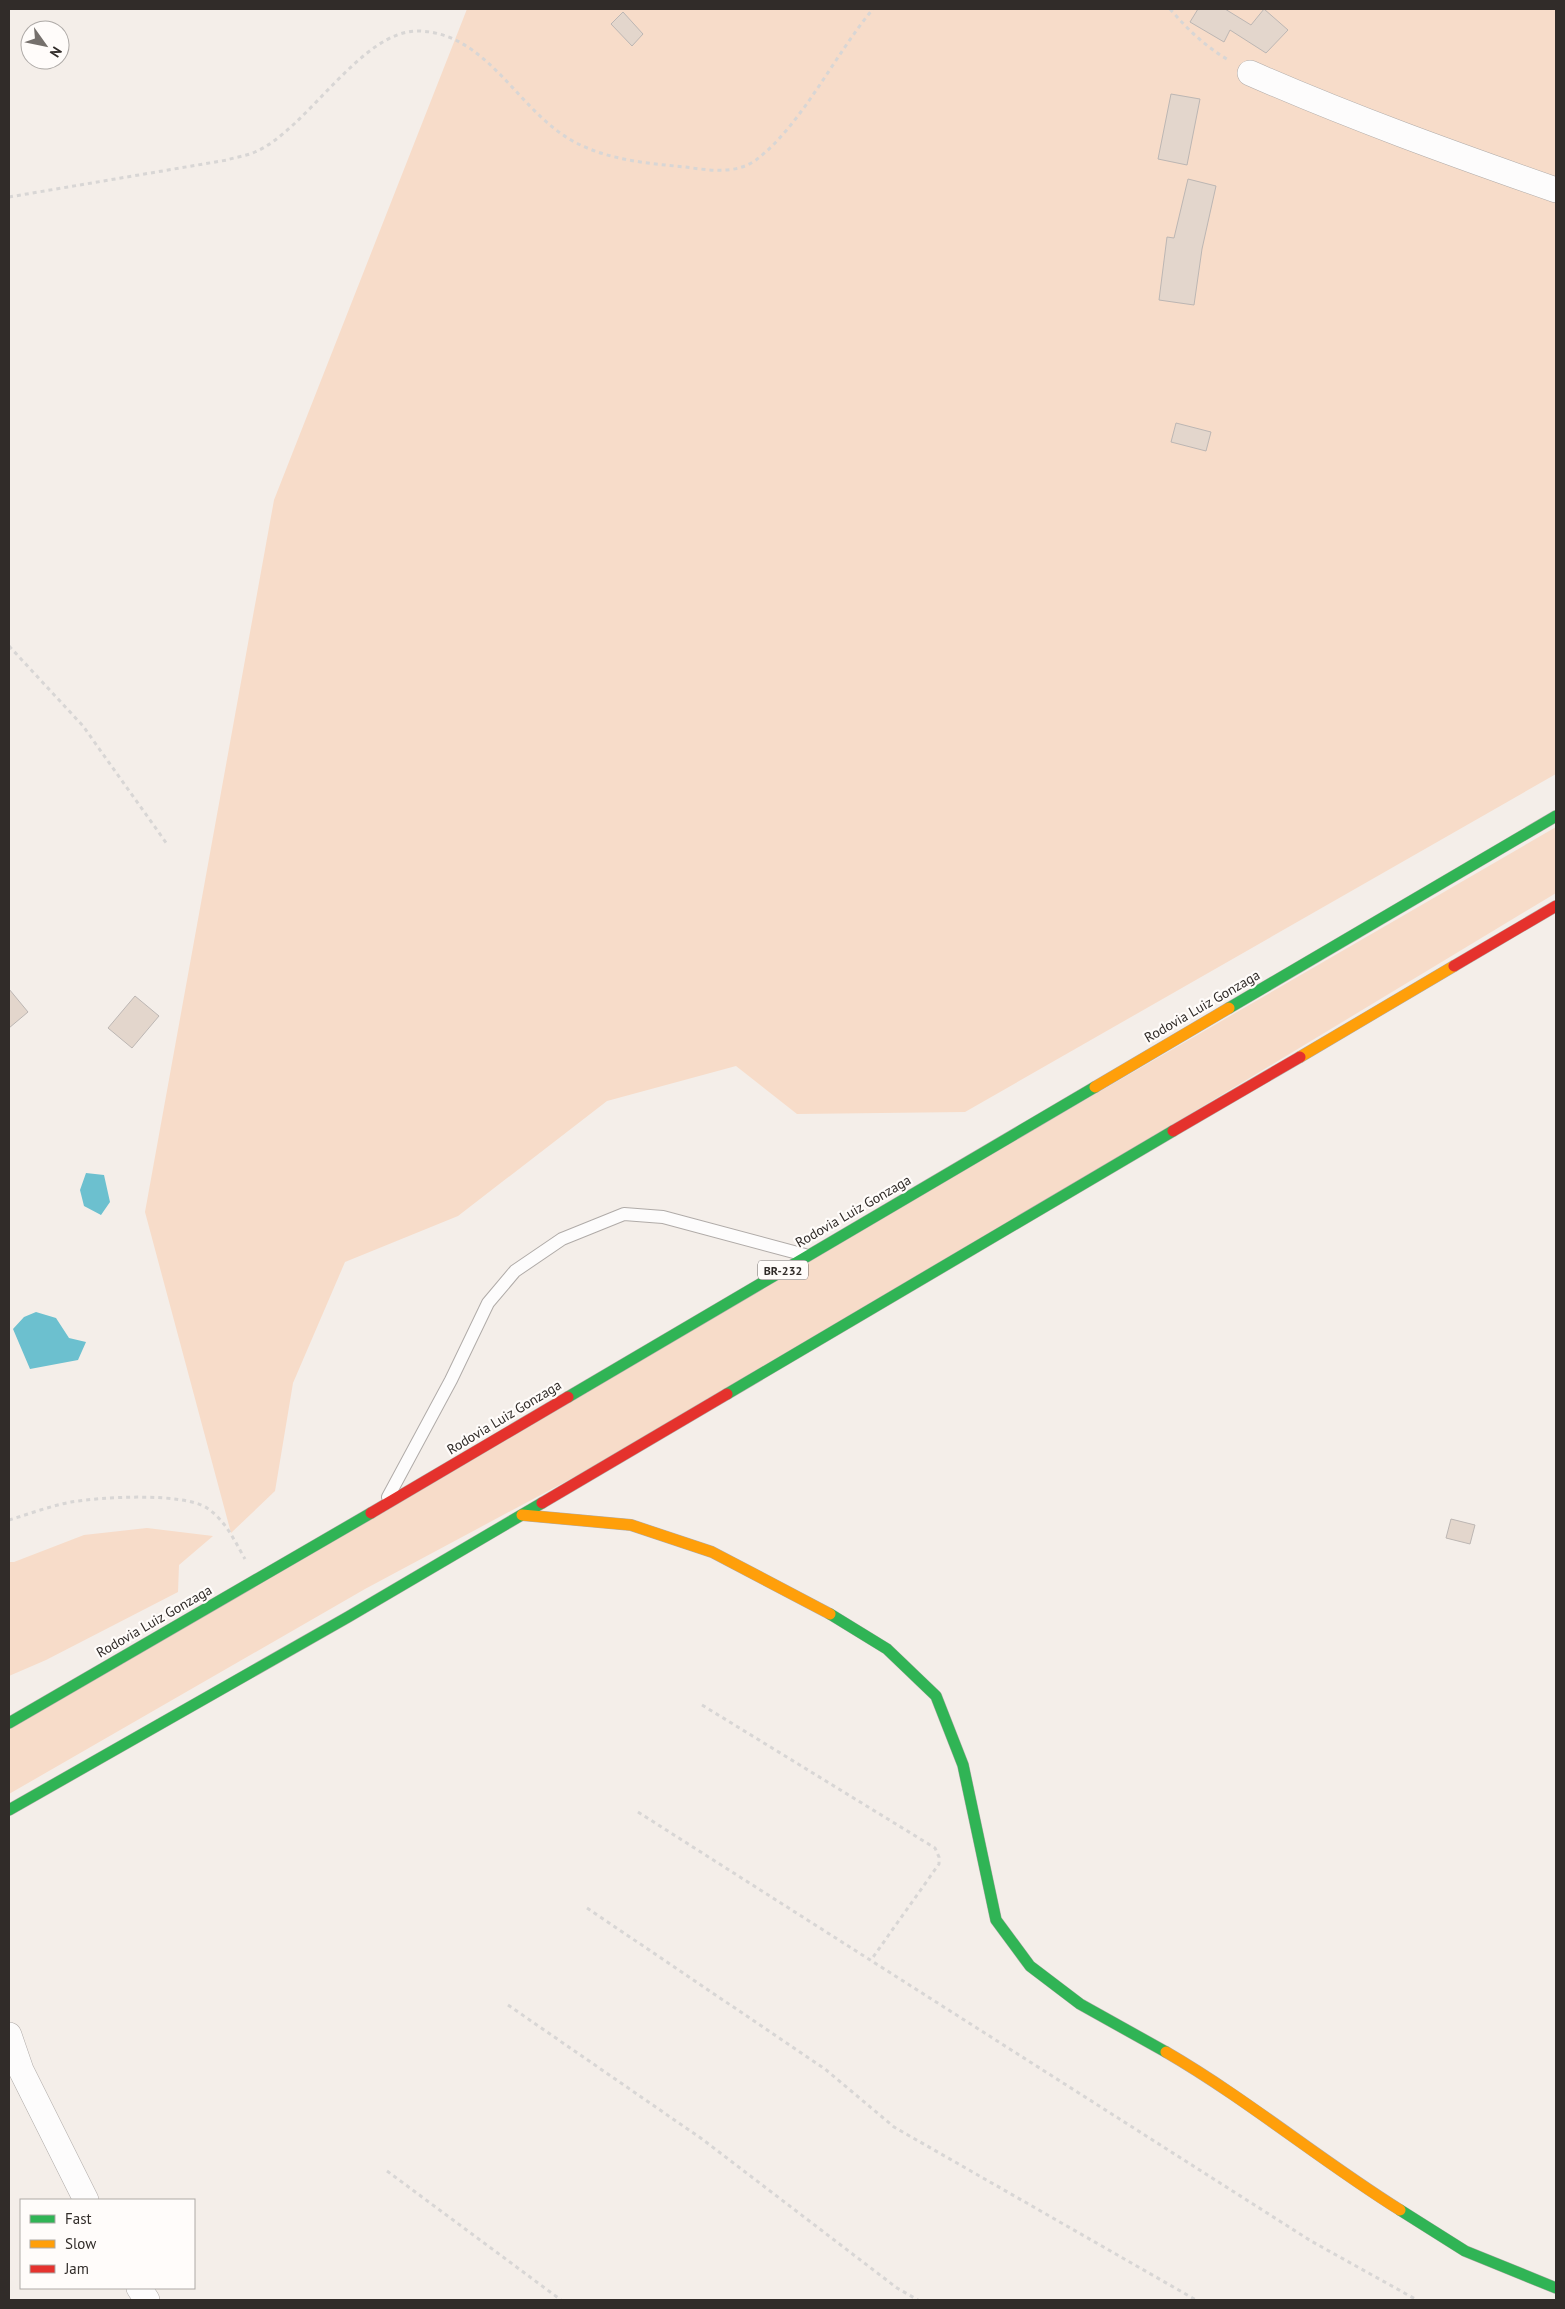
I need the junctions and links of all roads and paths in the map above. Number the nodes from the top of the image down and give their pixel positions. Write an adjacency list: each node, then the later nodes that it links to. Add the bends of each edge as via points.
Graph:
1 (873, 9): 5 (path, via 772,146 754,161 740,167 721,171 643,163 601,154 570,139 539,115 485,59 459,41 418,30 400,33 367,53 296,122 255,152 227,160)
2 (1170, 9): 3 (path, via 1211,50)
3 (1250, 73): 4 (street, via 1425,144)
4 (1556, 190)
5 (9, 197)
6 (9, 646): 8 (path, via 84,726)
7 (1556, 816): 10 (main road, Rodovia Luiz Gonzaga / BR-232)
8 (167, 844)
9 (1556, 906): 12 (main road)
10 (808, 1256): 11 (main road, Rodovia Luiz Gonzaga / BR-232); 11 (lane, via 663,1218 624,1214 562,1239 515,1271 488,1303 451,1380)
11 (383, 1506): 14 (main road, Rodovia Luiz Gonzaga / BR-232)
12 (522, 1515): 17 (main road); 25 (main road, via 631,1525 712,1552 809,1601 887,1649 936,1696 963,1765 996,1920 1030,1966 1080,2004 1172,2056 1357,2183 1465,2251)
13 (9, 1520): 14 (path, via 71,1502 114,1498 152,1498 205,1506 231,1533)
14 (255, 1580): 16 (main road, Rodovia Luiz Gonzaga / BR-232)
15 (702, 1705): 20 (path, via 938,1852 939,1864)
16 (9, 1723)
17 (9, 1810)
18 (638, 1812): 20 (path)
19 (587, 1908): 30 (path, via 824,2069 894,2127)
20 (871, 1960): 31 (path, via 1311,2241)
21 (508, 2004): 29 (path, via 702,2139 897,2288)
22 (9, 2035): 24 (street, via 21,2070)
23 (387, 2171): 28 (path)
24 (86, 2199)
25 (1556, 2288)
26 (139, 2289): 27 (street)
27 (147, 2300)
28 (561, 2300)
29 (918, 2300)
30 (1196, 2300)
31 (1417, 2300)

